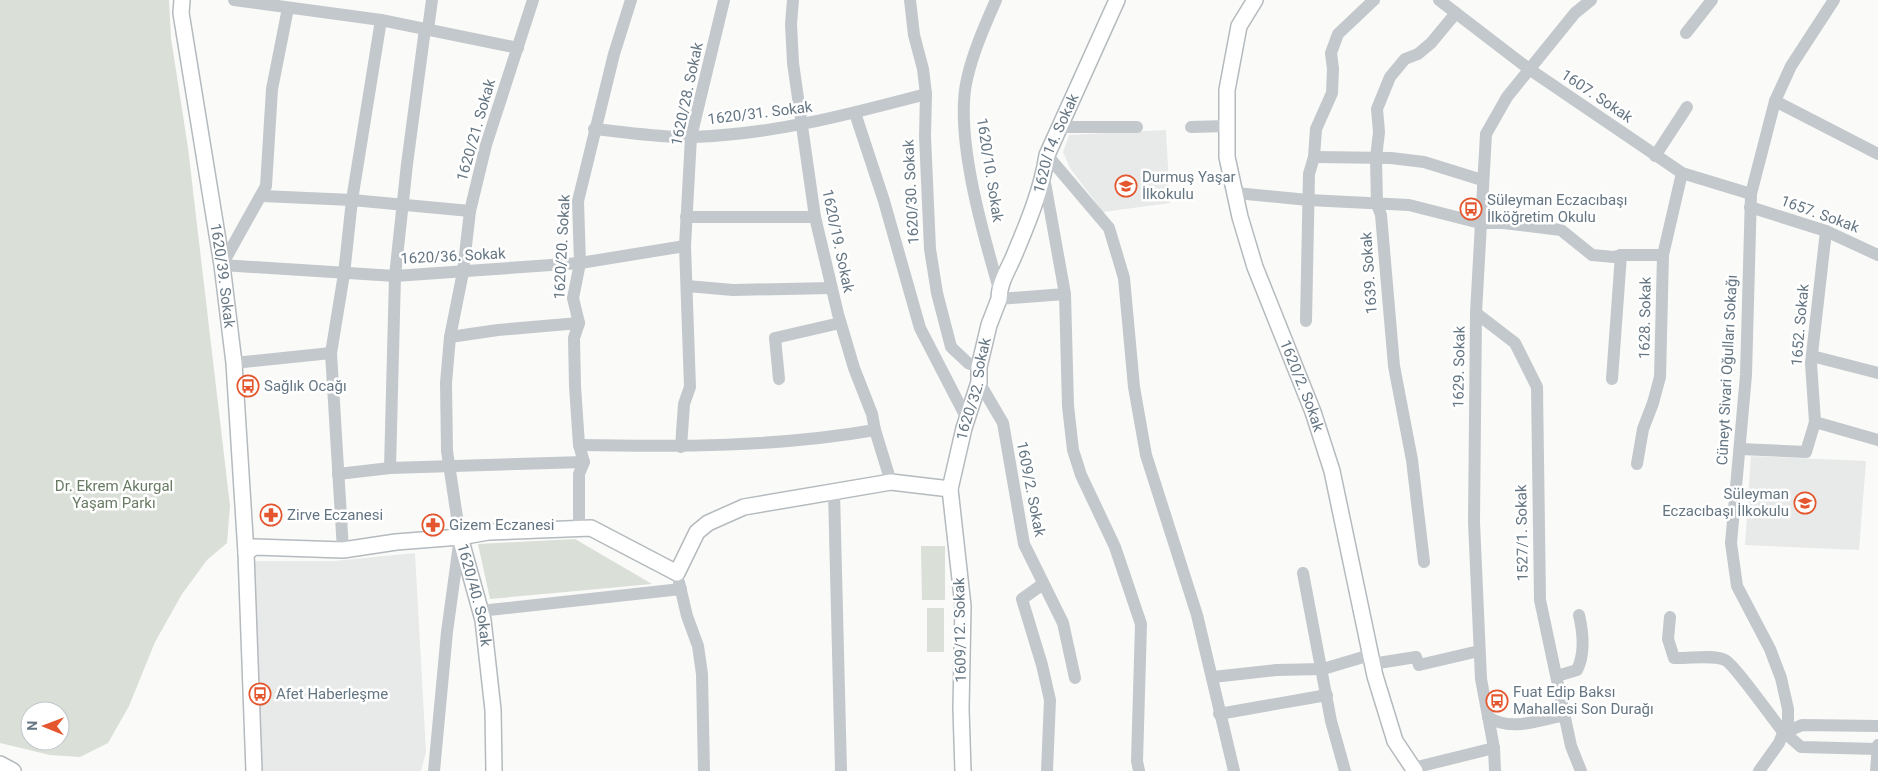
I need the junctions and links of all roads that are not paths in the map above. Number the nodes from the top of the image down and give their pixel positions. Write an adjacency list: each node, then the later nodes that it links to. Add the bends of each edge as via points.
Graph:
1 (182, 0): 62 (main road, 1620/39. Sokak, via 201,144)
2 (234, 0): 18 (street)
3 (432, 0): 21 (street)
4 (533, 0): 23 (street, 1620/21. Sokak)
5 (631, 0): 34 (street, 1620/20. Sokak)
6 (724, 0): 35 (street, 1620/28. Sokak)
7 (793, 0): 29 (street, 1620/19. Sokak, via 790,24)
8 (910, 0): 25 (street, 1620/30. Sokak)
9 (996, 0): 68 (street, 1620/10. Sokak, via 967,79 964,112 972,177)
10 (1116, 0): 31 (main road, 1620/14. Sokak)
11 (1254, 0): 30 (main road, 1620/2. Sokak, via 1240,26 1227,90)
12 (1374, 0): 39 (street, via 1338,34 1331,54 1332,93 1316,129)
13 (1439, 0): 19 (street, 1607. Sokak)
14 (1591, 0): 24 (street, 1629. Sokak, via 1575,13)
15 (1712, 0): 22 (street)
16 (1834, 0): 26 (street, Cüneyt Sivari Oğulları Sokağı, via 1791,66)
17 (309, 5): 18 (street); 20 (street)
18 (288, 8): 46 (street, via 272,89 266,186)
19 (1456, 13): 24 (street, 1607. Sokak); 40 (street, 1639. Sokak, via 1431,43 1418,54 1405,59 1390,77 1376,109 1379,132)
20 (381, 20): 21 (street); 47 (street)
21 (427, 29): 23 (street); 50 (street)
22 (1686, 33)
23 (518, 48): 52 (street, 1620/21. Sokak, via 486,145)
24 (1529, 69): 38 (street, 1607. Sokak); 43 (street, 1629. Sokak, via 1507,97 1486,134)
25 (926, 94): 28 (street, 1620/31. Sokak); 79 (street, 1620/30. Sokak, via 930,249 937,293 951,347)
26 (1775, 101): 36 (street); 45 (street, Cüneyt Sivari Oğulları Sokağı)
27 (1687, 107): 38 (street)
28 (855, 113): 29 (street, 1620/31. Sokak); 82 (street, via 920,328)
29 (800, 126): 35 (street, 1620/31. Sokak, via 756,133); 53 (street, 1620/19. Sokak)
30 (1227, 126): 33 (street); 44 (main road, 1620/2. Sokak, via 1227,157)
31 (1060, 127): 32 (street); 37 (main road, 1620/14. Sokak)
32 (1137, 127)
33 (1191, 127)
34 (594, 129): 35 (street, 1620/31. Sokak); 61 (street, 1620/20. Sokak, via 578,201)
35 (691, 137): 54 (street, 1620/28. Sokak)
36 (1878, 154)
37 (1047, 155): 42 (main road, 1620/14. Sokak); 113 (street, via 1109,228 1124,278 1134,387 1146,455 1197,615)
38 (1655, 156): 41 (street, 1607. Sokak)
39 (1314, 158): 40 (street); 48 (street, via 1309,174)
40 (1376, 158): 43 (street, via 1424,162); 49 (street, 1639. Sokak)
41 (1682, 173): 45 (street, 1607. Sokak); 59 (street, 1628. Sokak)
42 (1044, 177): 68 (main road, 1620/14. Sokak); 69 (street)
43 (1482, 180): 55 (street, 1629. Sokak)
44 (1236, 193): 48 (street); 110 (main road, 1620/2. Sokak, via 1255,267 1313,412 1332,471)
45 (1750, 194): 51 (street, Cüneyt Sivari Oğulları Sokağı)
46 (262, 196): 47 (street); 62 (street)
47 (352, 200): 50 (street); 64 (street)
48 (1308, 200): 49 (street); 71 (street)
49 (1377, 204): 55 (street, via 1409,205); 101 (street, 1639. Sokak, via 1381,215 1394,366 1412,460)
50 (402, 205): 52 (street); 65 (street)
51 (1750, 207): 56 (street, 1657. Sokak); 88 (street, Cüneyt Sivari Oğulları Sokağı, via 1746,375)
52 (470, 211): 63 (street, 1620/21. Sokak)
53 (815, 217): 54 (street); 67 (street, 1620/19. Sokak)
54 (686, 218): 57 (street, 1620/28. Sokak)
55 (1480, 223): 58 (street, via 1561,230 1592,256 1614,258); 70 (street, 1629. Sokak)
56 (1826, 231): 60 (street, 1657. Sokak); 76 (street, 1652. Sokak)
57 (685, 246): 61 (street, 1620/36. Sokak); 66 (street, 1620/28. Sokak)
58 (1620, 255): 59 (street); 81 (street)
59 (1663, 255): 90 (street, 1628. Sokak, via 1660,377 1643,429)
60 (1878, 255)
61 (580, 263): 63 (street, 1620/36. Sokak); 72 (street, 1620/20. Sokak, via 574,298)
62 (222, 265): 64 (street, 1620/36. Sokak); 77 (main road, 1620/39. Sokak)
63 (463, 272): 65 (street, 1620/36. Sokak); 74 (street, 1620/40. Sokak)
64 (344, 274): 65 (street, 1620/36. Sokak); 75 (street)
65 (395, 276): 92 (street)
66 (686, 286): 67 (street, via 733,290); 87 (street, 1620/28. Sokak, via 690,387 684,404)
67 (832, 288): 73 (street, 1620/19. Sokak)
68 (999, 294): 69 (street); 79 (main road, 1620/32. Sokak)
69 (1065, 294): 133 (street, via 1068,406 1073,450 1081,475 1116,547 1141,624)
70 (1476, 313): 109 (street, 1629. Sokak, via 1474,522); 112 (street, 1527/1. Sokak, via 1515,343 1537,387 1540,600)
71 (1306, 321)
72 (579, 323): 74 (street); 86 (street, 1620/20. Sokak, via 574,338)
73 (840, 323): 80 (street, via 775,338); 84 (street, 1620/19. Sokak)
74 (450, 337): 91 (street, 1620/40. Sokak, via 446,383)
75 (331, 353): 77 (street); 93 (street)
76 (1812, 356): 78 (street); 83 (street, 1652. Sokak)
77 (234, 363): 100 (main road, 1620/39. Sokak)
78 (1876, 369)
79 (979, 374): 82 (main road, 1620/32. Sokak); 104 (street, 1609/2. Sokak, via 1002,423 1024,544)
80 (779, 379)
81 (1612, 380)
82 (967, 419): 95 (main road, 1620/32. Sokak)
83 (1815, 422): 85 (street); 88 (street, 1652. Sokak, via 1806,452)
84 (875, 430): 87 (street, via 783,442); 94 (street, 1620/19. Sokak)
85 (1878, 440)
86 (579, 445): 87 (street); 89 (street, 1620/20. Sokak)
87 (681, 447)
88 (1740, 448): 120 (street, Cüneyt Sivari Oğulları Sokağı, via 1732,543 1737,586 1770,649 1781,678 1788,709)
89 (584, 462): 91 (street); 97 (street, 1620/20. Sokak, via 579,474)
90 (1637, 464)
91 (449, 466): 92 (street); 98 (street, 1620/40. Sokak)
92 (390, 468): 93 (street)
93 (338, 474): 99 (street)
94 (891, 482): 95 (main road); 96 (main road)
95 (950, 489): 131 (main road, 1609/12. Sokak, via 962,606)
96 (834, 492): 102 (main road, via 744,507 708,523 697,532); 130 (street)
97 (579, 529): 98 (main road, via 488,532); 102 (main road, via 591,528)
98 (460, 537): 99 (main road); 106 (main road, 1620/40. Sokak); 127 (street)
99 (343, 550): 100 (main road, via 254,547)
100 (246, 553): 126 (main road, 1620/39. Sokak)
101 (1424, 562)
102 (677, 573): 105 (street)
103 (1303, 573): 111 (street)
104 (1043, 584): 114 (street, 1609/2. Sokak, via 1063,623); 132 (street, via 1022,599 1050,700)
105 (681, 589): 106 (street); 129 (street, via 698,646 702,674)
106 (480, 611): 128 (main road, 1620/40. Sokak, via 493,710)
107 (1579, 615): 112 (street, via 1580,664 1577,670)
108 (1670, 617): 120 (street, via 1668,639 1674,658 1724,660 1736,669)
109 (1479, 651): 110 (street, via 1419,665 1416,657); 118 (street, 1629. Sokak)
110 (1371, 659): 111 (street); 124 (main road, 1620/2. Sokak, via 1395,742)
111 (1323, 669): 113 (street); 115 (street)
112 (1557, 676): 117 (street, 1527/1. Sokak)
113 (1213, 677): 116 (street)
114 (1075, 678)
115 (1327, 695): 116 (street); 135 (street)
116 (1219, 714): 134 (street)
117 (1565, 715): 118 (street, via 1513,725 1499,724); 137 (street, 1527/1. Sokak)
118 (1488, 717): 122 (street, 1629. Sokak)
119 (1878, 726): 120 (street, via 1802,725)
120 (1784, 733): 121 (street, via 1802,747); 138 (street, Cüneyt Sivari Oğulları Sokağı)
121 (1878, 747): 139 (street)
122 (1494, 748): 124 (street); 136 (street, 1629. Sokak)
123 (0, 764): 125 (main road)
124 (1414, 769)
125 (13, 771)
126 (254, 771)
127 (434, 771)
128 (494, 771)
129 (704, 771)
130 (840, 771)
131 (963, 771)
132 (1047, 771)
133 (1139, 771)
134 (1234, 771)
135 (1345, 771)
136 (1495, 771)
137 (1581, 771)
138 (1759, 771)
139 (1876, 771)

